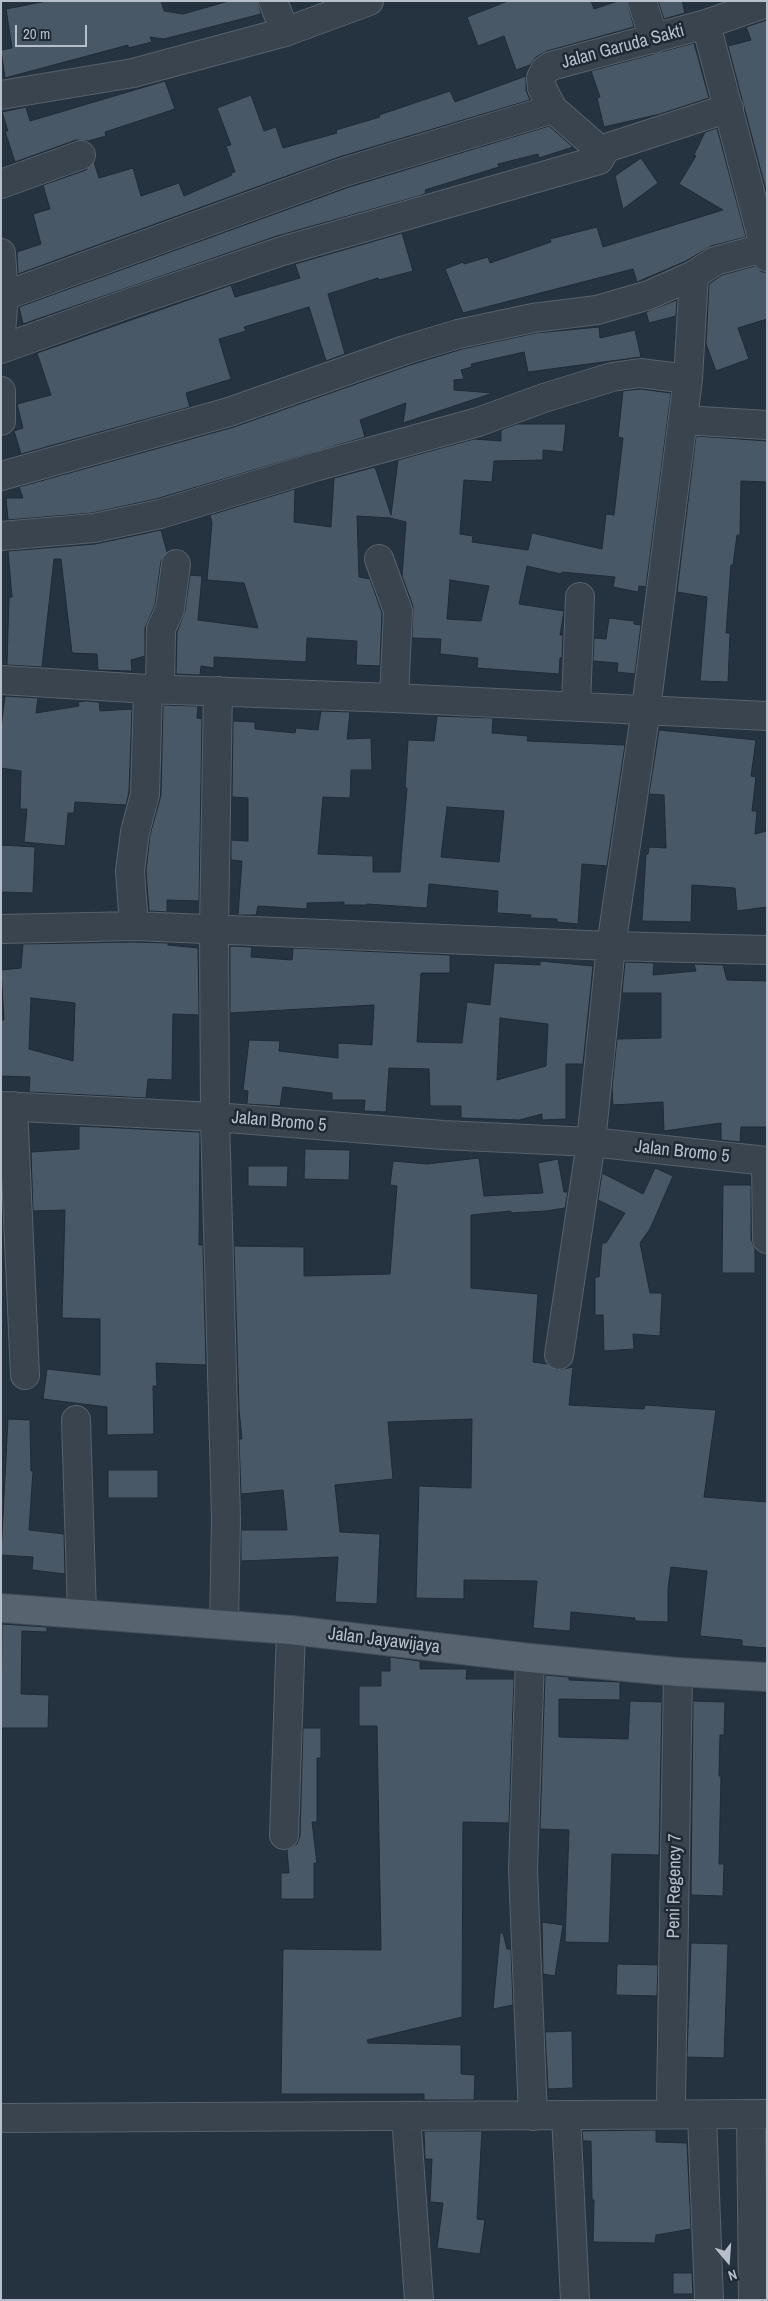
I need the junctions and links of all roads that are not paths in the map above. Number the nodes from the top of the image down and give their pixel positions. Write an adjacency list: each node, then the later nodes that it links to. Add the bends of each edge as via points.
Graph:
1 (273, 1): 6 (street)
2 (368, 1): 6 (street)
3 (642, 1): 7 (street)
4 (767, 3): 5 (street, Jalan Garuda Sakti)
5 (706, 24): 7 (street, Jalan Garuda Sakti); 9 (street)
6 (285, 32): 8 (street, via 133,73)
7 (654, 38): 10 (street, Jalan Garuda Sakti, via 545,70 541,78 542,88)
8 (1, 95)
9 (729, 108): 11 (street); 14 (street)
10 (553, 109): 11 (street, Jalan Garuda Sakti); 17 (street, via 344,172)
11 (597, 148): 19 (street, via 602,155 599,160 282,251)
12 (80, 155): 13 (street)
13 (1, 184)
14 (766, 251): 16 (street, via 715,261)
15 (2, 262): 17 (street)
16 (694, 275): 20 (street); 26 (street, via 649,295 597,310 533,318 458,334 229,412)
17 (4, 296): 18 (street)
18 (1, 332)
19 (1, 349)
20 (688, 379): 23 (street); 27 (street, via 640,373 612,376 478,422 160,514 94,528)
21 (1, 392): 22 (street)
22 (1, 402): 24 (street)
23 (682, 420): 25 (street); 36 (street)
24 (1, 421)
25 (767, 425)
26 (1, 476)
27 (1, 536)
28 (378, 559): 34 (street, via 398,611)
29 (176, 564): 32 (street, via 170,610 161,629)
30 (580, 597): 35 (street)
31 (1, 680): 32 (street)
32 (154, 688): 33 (street); 38 (street, via 145,794 135,832 130,871)
33 (218, 690): 34 (street); 40 (street, Jalan Bromo 5)
34 (394, 698): 35 (street)
35 (576, 706): 36 (street)
36 (646, 709): 37 (street); 41 (street)
37 (767, 716)
38 (134, 926): 39 (street); 40 (street)
39 (1, 929)
40 (214, 929): 41 (street); 44 (street, Jalan Bromo 5)
41 (610, 946): 42 (street); 45 (street)
42 (767, 950)
43 (7, 1106): 44 (street); 49 (street)
44 (215, 1116): 45 (street, Jalan Bromo 5, via 443,1135); 53 (street, via 226,1518)
45 (591, 1142): 46 (street, Jalan Bromo 5); 48 (street)
46 (767, 1161): 47 (street)
47 (767, 1239)
48 (560, 1355)
49 (26, 1375)
50 (76, 1420): 52 (street)
51 (1, 1608): 52 (main road, Jalan Jayawijaya)
52 (82, 1614): 53 (main road, Jalan Jayawijaya)
53 (224, 1624): 54 (main road, Jalan Jayawijaya)
54 (291, 1630): 55 (main road, Jalan Jayawijaya); 58 (street)
55 (530, 1658): 56 (main road, Jalan Jayawijaya); 64 (street, via 523,1870)
56 (678, 1672): 57 (main road, Jalan Jayawijaya); 59 (street, Peni Regency 7)
57 (767, 1677)
58 (284, 1835)
59 (671, 2101)
60 (759, 2114): 62 (street); 69 (street)
61 (566, 2115): 62 (street); 64 (street); 67 (street)
62 (702, 2115): 68 (street)
63 (406, 2116): 64 (street); 65 (street); 66 (street)
64 (533, 2116)
65 (1, 2118)
66 (419, 2300)
67 (575, 2300)
68 (709, 2300)
69 (753, 2300)

